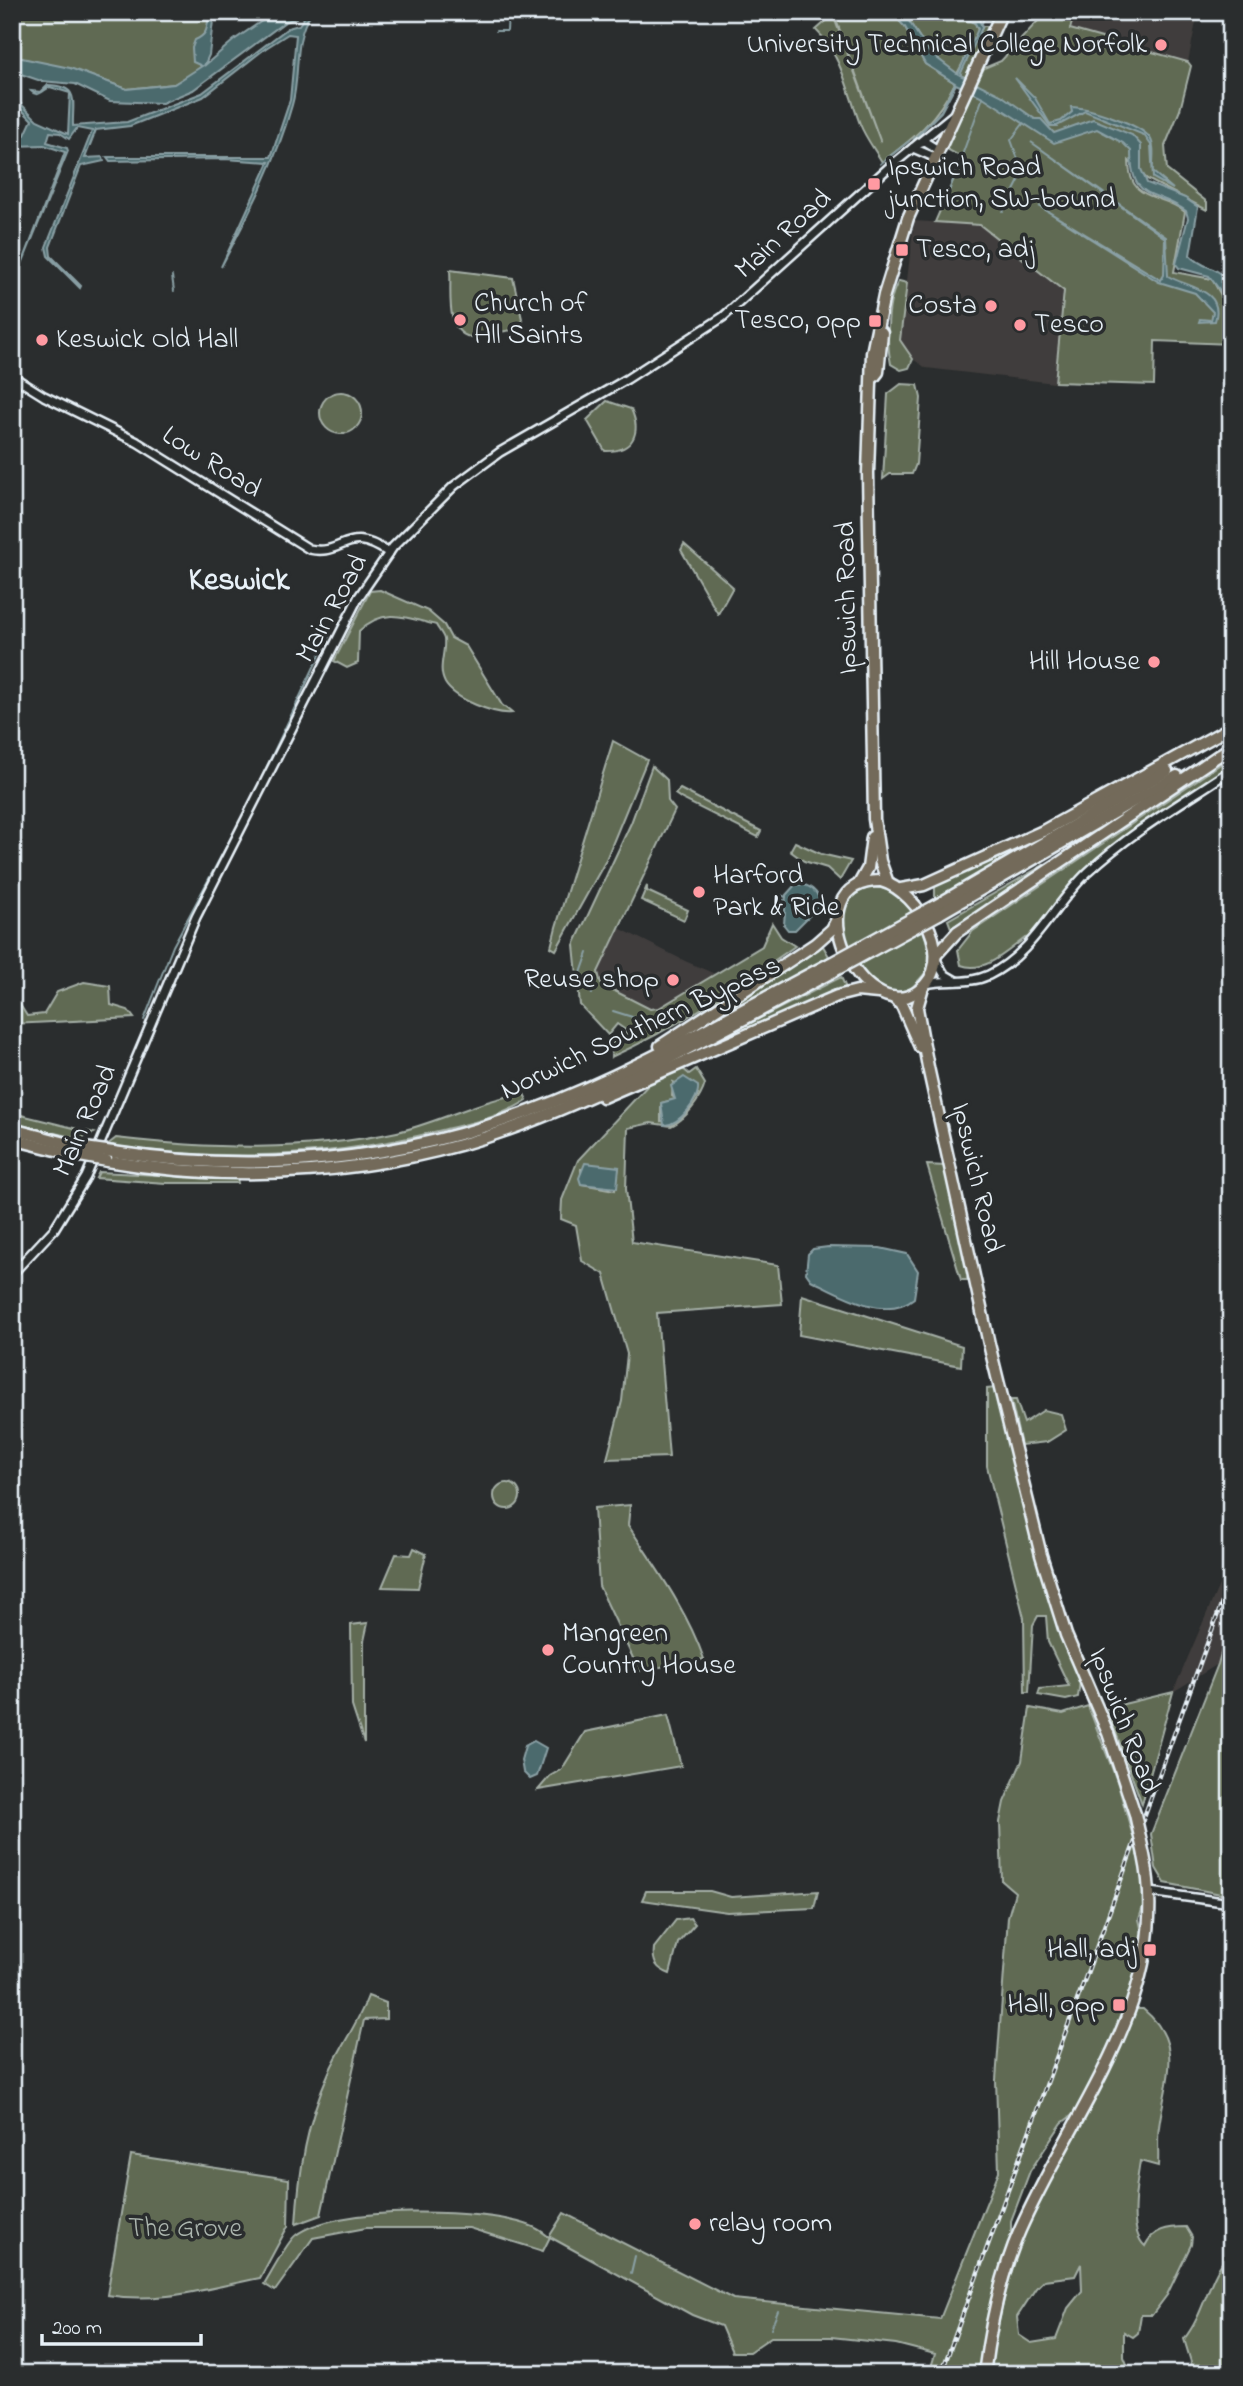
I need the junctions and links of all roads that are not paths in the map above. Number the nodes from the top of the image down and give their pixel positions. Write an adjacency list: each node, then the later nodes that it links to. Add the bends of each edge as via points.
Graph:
1 (1002, 12): 2 (highway, Ipswich Road)
2 (955, 113): 3 (main road, Main Road); 4 (highway, Ipswich Road)
3 (915, 146): 4 (main road); 6 (main road, Main Road, via 723,317 467,475)
4 (936, 154): 10 (highway, Ipswich Road, via 908,218 884,295 874,377 868,473)
5 (12, 376): 6 (main road, Low Road, via 137,442 309,549 319,551 349,540 364,540)
6 (389, 553): 29 (main road, Main Road, via 358,598 196,917 86,1177 54,1229)
7 (1231, 729): 13 (highway, via 1043,831 924,885); 14 (highway, Norwich Southern Bypass)
8 (1231, 745): 14 (highway, Norwich Southern Bypass); 16 (highway, via 968,925 945,942)
9 (1231, 770): 18 (main road, via 1106,856 1011,961 979,980)
10 (874, 819): 11 (highway, Ipswich Road); 12 (highway, Ipswich Road, via 868,868)
11 (888, 883): 12 (highway); 13 (highway)
12 (859, 884): 15 (highway, via 842,901)
13 (901, 889): 16 (highway, via 925,920)
14 (937, 910): 17 (highway, Norwich Southern Bypass, bridge)
15 (837, 919): 20 (highway, via 849,959); 23 (highway, via 816,944 731,1002 622,1067)
16 (936, 957): 18 (main road, via 944,974); 19 (highway, via 933,974)
17 (833, 967): 23 (highway, Norwich Southern Bypass); 26 (highway, Norwich Southern Bypass, via 562,1109)
18 (958, 982): 19 (main road)
19 (924, 986): 21 (highway, via 910,996); 22 (highway, Ipswich Road, via 917,1008)
20 (878, 993): 21 (highway); 26 (highway, via 857,991 837,996 548,1121)
21 (894, 997): 22 (highway, Ipswich Road)
22 (928, 1067): 30 (highway, Ipswich Road, bridge, via 1041,1555 1066,1635 1108,1733 1135,1814)
23 (524, 1113): 28 (highway, Norwich Southern Bypass, via 406,1147 332,1159 230,1163)
24 (12, 1129): 27 (highway, Norwich Southern Bypass)
25 (12, 1139): 27 (highway, Norwich Southern Bypass)
26 (442, 1149): 28 (highway, Norwich Southern Bypass, via 370,1164 279,1172 199,1172)
27 (83, 1152): 28 (highway, Norwich Southern Bypass, bridge)
28 (110, 1157)
29 (12, 1275)
30 (1150, 1892): 31 (main road); 32 (highway, Ipswich Road, via 1145,1960 1132,2008 1020,2230)
31 (1231, 1903)
32 (984, 2374)

